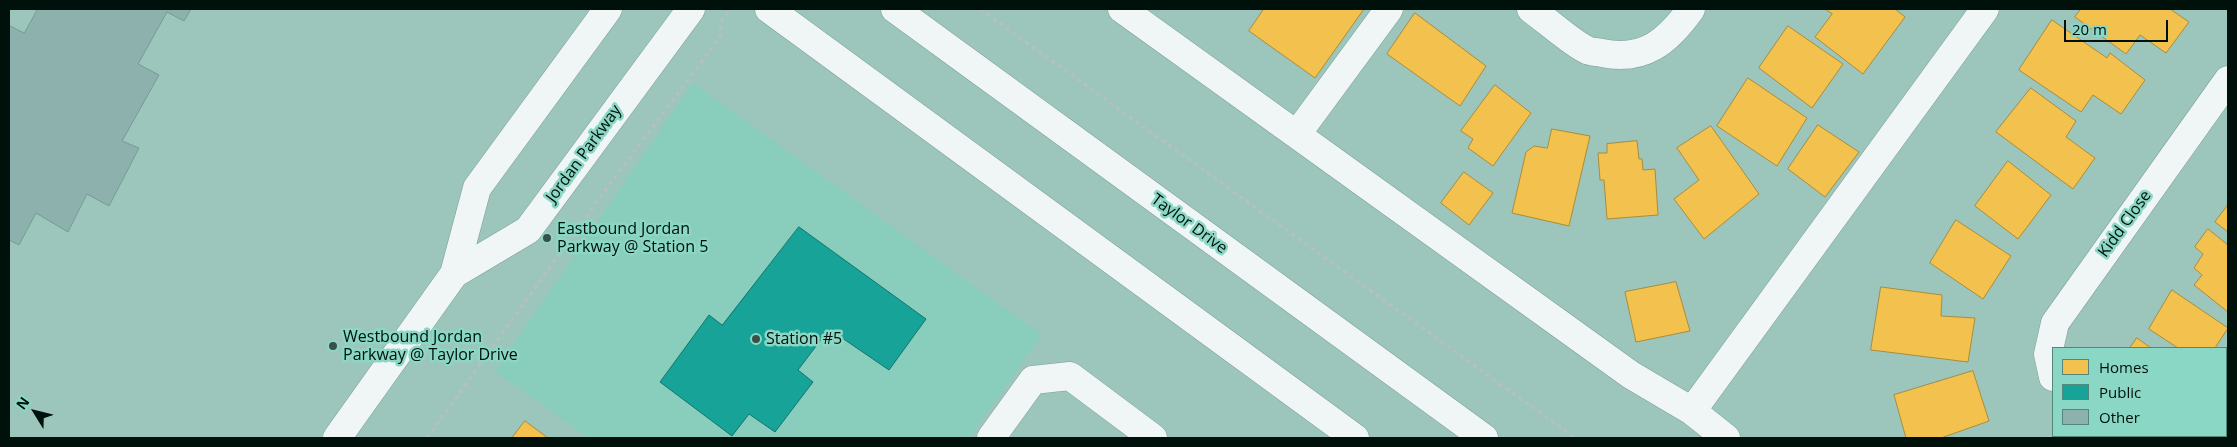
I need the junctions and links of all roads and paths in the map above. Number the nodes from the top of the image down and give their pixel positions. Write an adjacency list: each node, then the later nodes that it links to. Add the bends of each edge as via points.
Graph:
1 (608, 9): 14 (main road, Jordan Parkway, via 477,188)
2 (691, 9): 14 (main road, Jordan Parkway, via 528,230)
3 (731, 9): 18 (path, via 721,22 720,37)
4 (769, 9): 21 (main road)
5 (896, 9): 22 (main road, Taylor Drive)
6 (980, 9): 23 (path)
7 (1122, 9): 13 (main road)
8 (1389, 9): 13 (main road)
9 (1531, 9): 10 (main road, via 1586,50 1614,56 1634,55 1660,44)
10 (1691, 9)
11 (1985, 9): 16 (main road)
12 (2228, 80): 15 (main road, Kidd Close, via 2055,323 2048,354)
13 (1298, 134): 16 (main road, via 1631,375)
14 (454, 274): 17 (main road, Jordan Parkway)
15 (2052, 372)
16 (1692, 411): 24 (main road)
17 (337, 438)
18 (427, 438)
19 (991, 438): 20 (main road, via 1034,380 1070,376)
20 (1153, 438)
21 (1355, 438)
22 (1484, 438)
23 (1575, 438)
24 (1726, 438)

